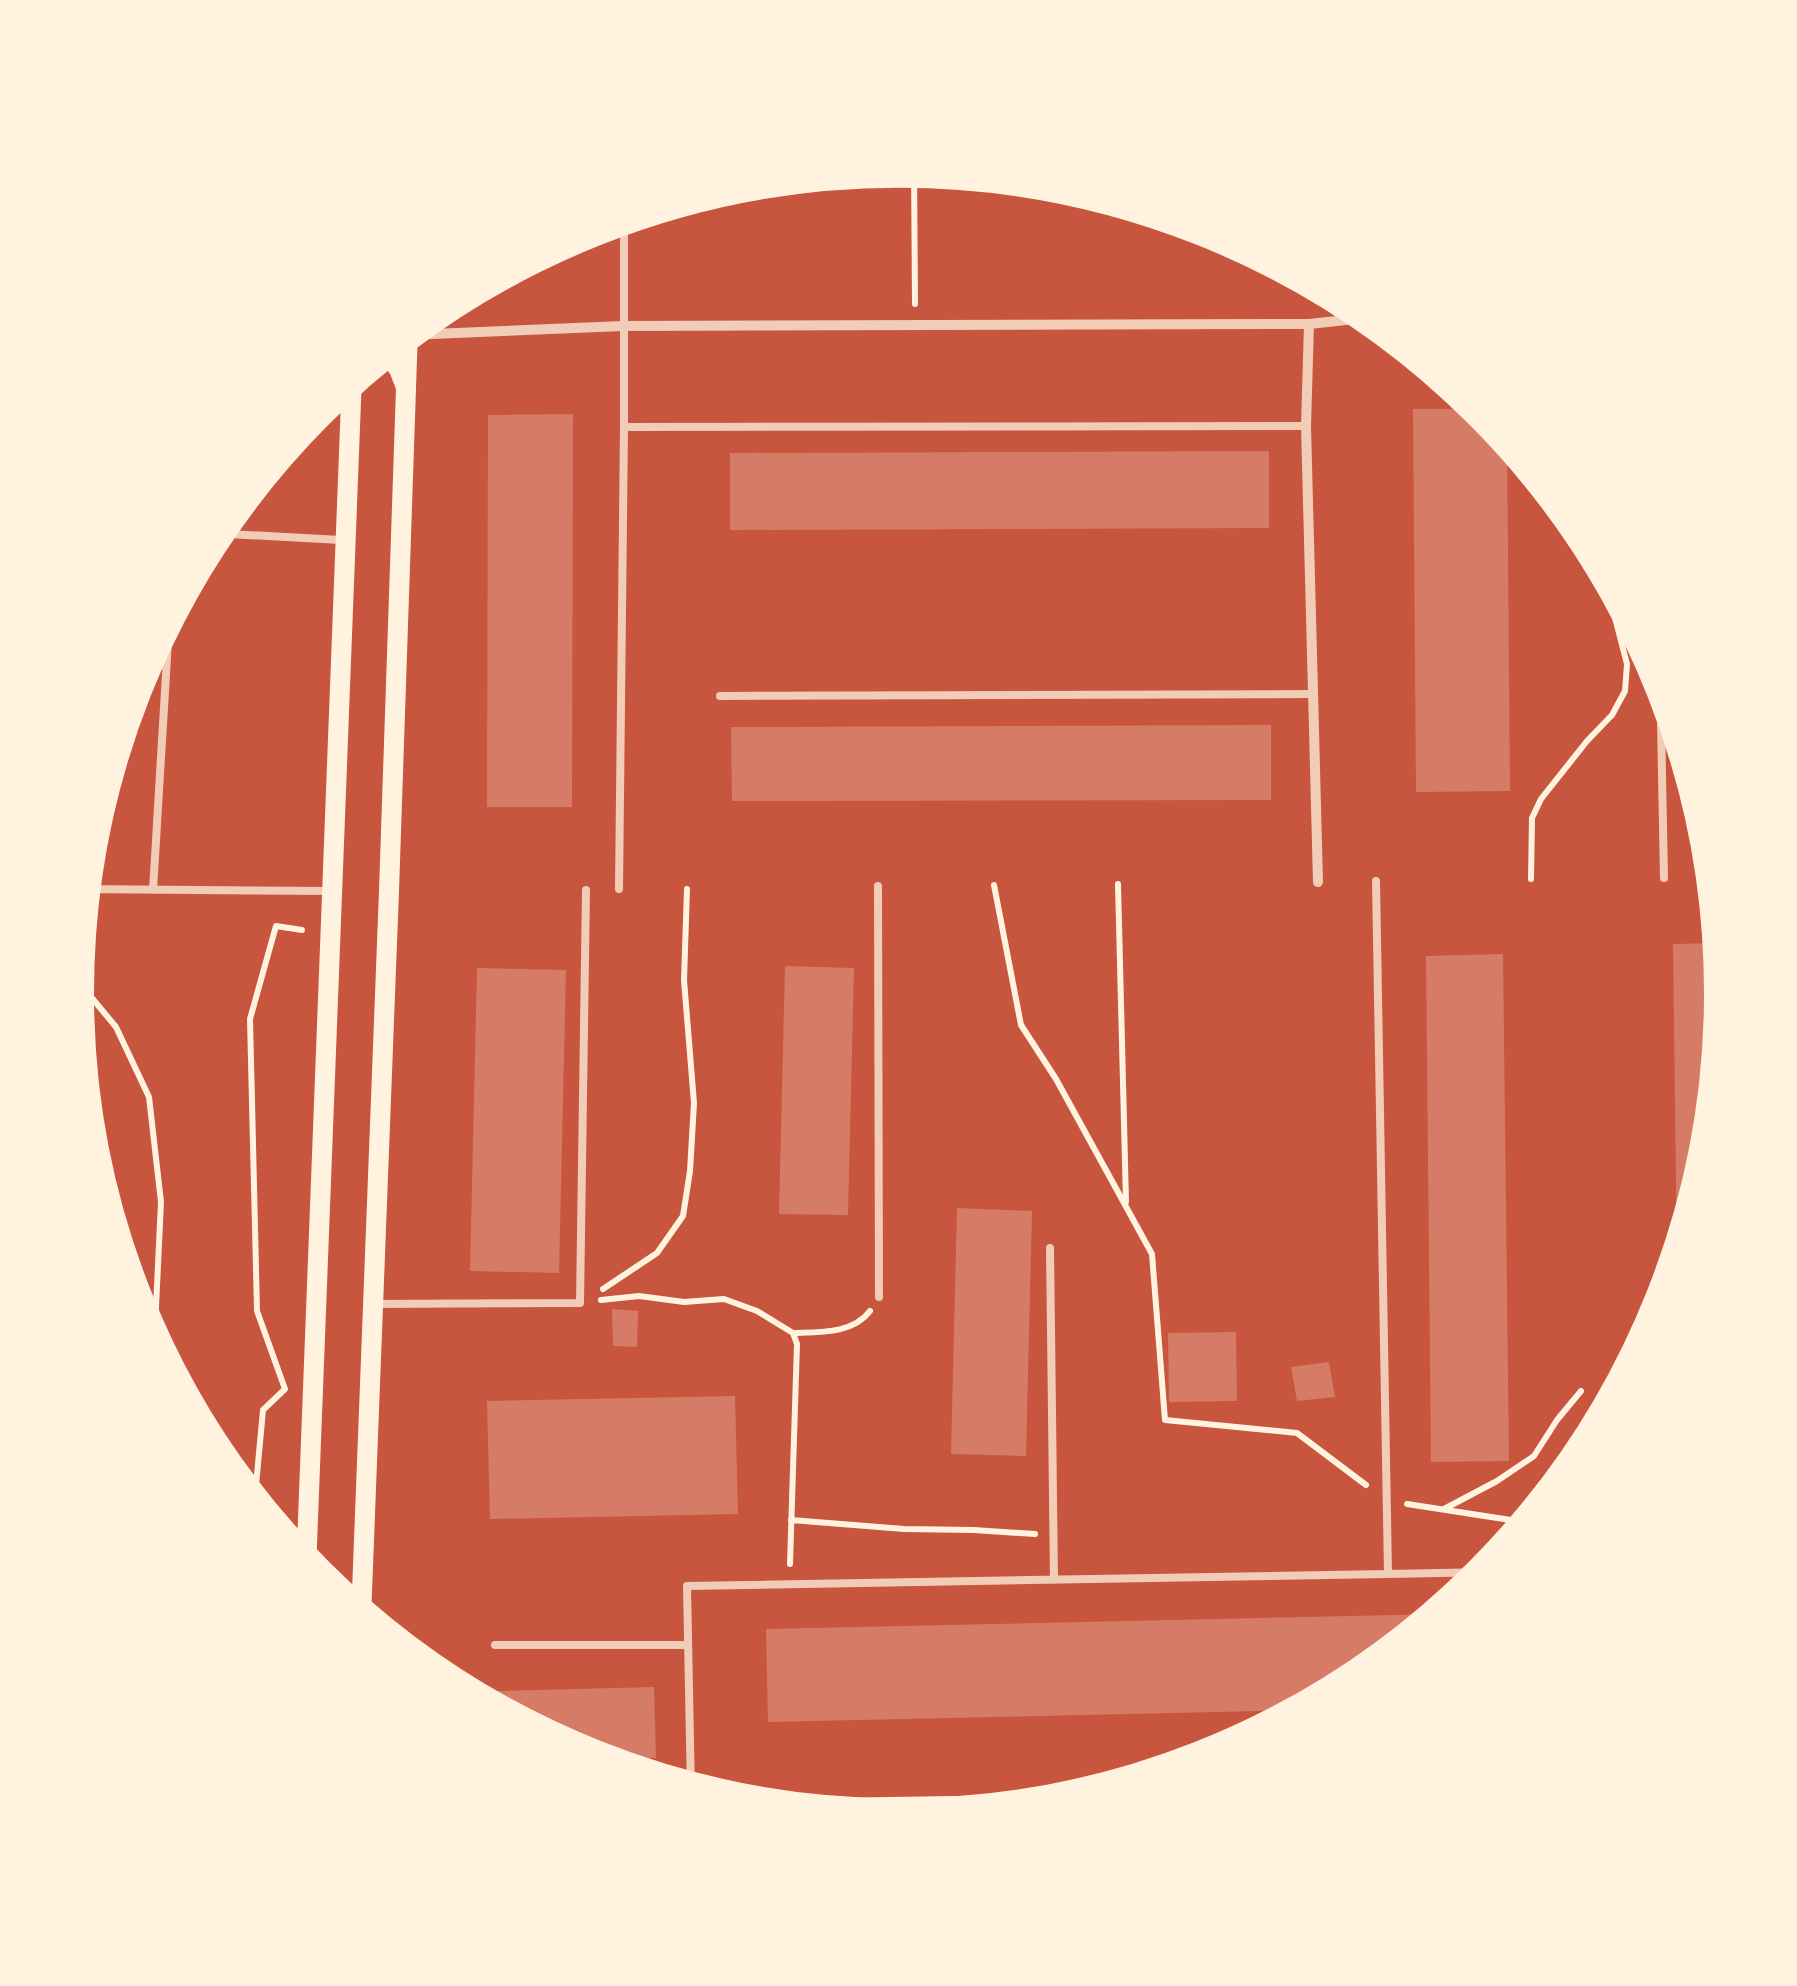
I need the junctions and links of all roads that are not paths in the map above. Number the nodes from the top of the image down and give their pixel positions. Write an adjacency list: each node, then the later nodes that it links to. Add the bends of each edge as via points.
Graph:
1 (624, 230): 4 (lane)
2 (1350, 320): 3 (street)
3 (1308, 324): 4 (street); 10 (street)
4 (624, 326): 5 (street); 11 (lane)
5 (431, 331)
6 (406, 349): 8 (main road)
7 (392, 360): 8 (main road)
8 (406, 387): 30 (main road)
9 (351, 395): 13 (main road)
10 (1306, 426): 11 (lane); 16 (street)
11 (624, 427): 24 (lane)
12 (230, 533): 13 (lane)
13 (346, 540): 27 (main road)
14 (168, 640): 15 (lane)
15 (168, 645): 25 (lane)
16 (1313, 694): 17 (lane); 20 (street)
17 (720, 696)
18 (1661, 718): 19 (lane)
19 (1664, 878)
20 (1318, 882)
21 (1376, 882): 33 (lane)
22 (878, 886): 29 (lane)
23 (94, 889): 25 (lane)
24 (619, 889)
25 (153, 890): 27 (lane)
26 (586, 890): 30 (lane, via 580,1303)
27 (332, 891): 31 (main road)
28 (1050, 1248): 34 (lane)
29 (879, 1298)
30 (373, 1304): 35 (main road)
31 (307, 1547)
32 (1465, 1572): 33 (lane)
33 (1388, 1574): 34 (lane)
34 (1054, 1580): 37 (lane, via 687,1586)
35 (362, 1601)
36 (496, 1645): 37 (lane)
37 (688, 1645): 38 (lane)
38 (691, 1776)

